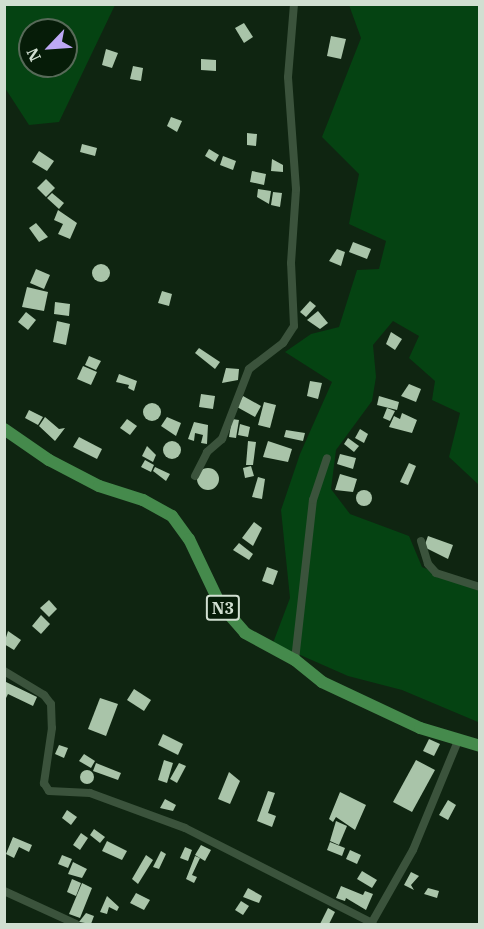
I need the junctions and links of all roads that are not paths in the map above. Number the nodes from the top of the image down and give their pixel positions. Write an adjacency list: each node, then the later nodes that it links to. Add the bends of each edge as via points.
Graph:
1 (294, 4): 4 (street, via 288,76 296,189 291,263 294,326 283,343 249,369 222,439 207,452)
2 (4, 429): 7 (main road, N3, via 79,475 172,516 189,538 220,604 233,621 264,645)
3 (327, 458): 7 (street, via 313,500)
4 (195, 477)
5 (421, 541): 6 (street, via 428,564 436,573)
6 (480, 587)
7 (295, 660): 9 (main road, N3, via 322,682)
8 (4, 670): 13 (street, via 44,695 51,704 52,728 44,783 49,791 90,793 185,828)
9 (458, 741): 10 (main road, N3); 13 (street, via 413,850)
10 (480, 746)
11 (4, 891): 12 (street)
12 (76, 924)
13 (371, 924)

